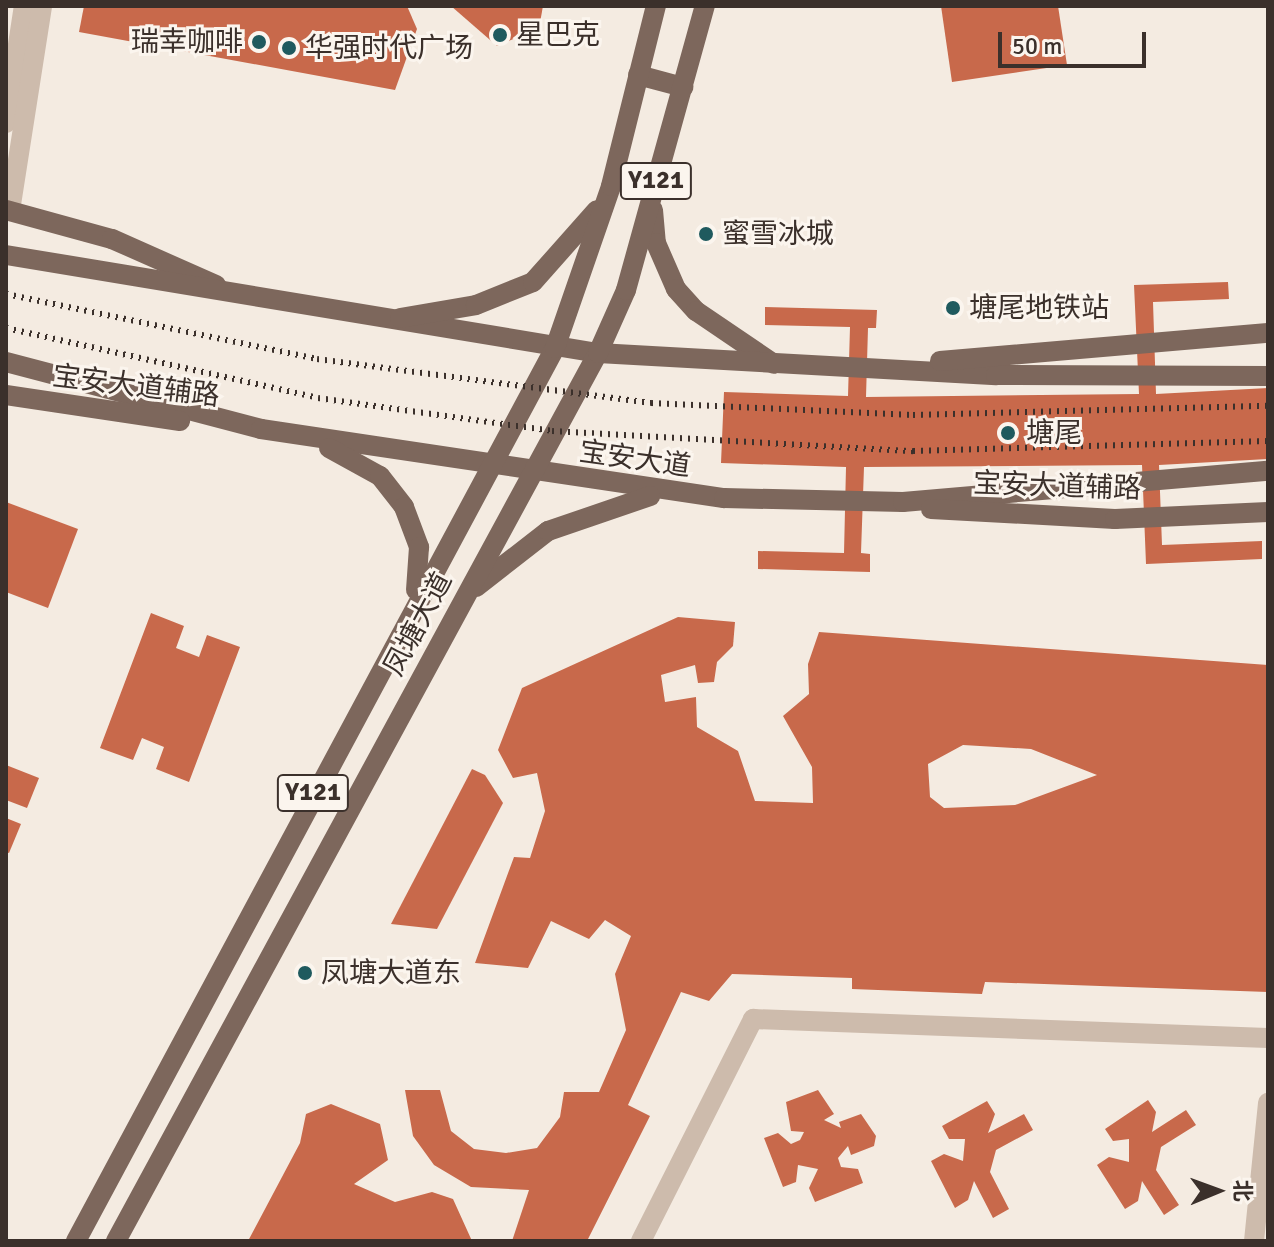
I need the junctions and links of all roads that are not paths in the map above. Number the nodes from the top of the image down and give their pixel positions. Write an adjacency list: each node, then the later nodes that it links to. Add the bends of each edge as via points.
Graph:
1 (24, 6): 7 (street)
2 (42, 6): 10 (street)
3 (656, 6): 5 (main road, 凤塘大道)
4 (705, 6): 6 (main road, 凤塘大道 / Y121)
5 (638, 75): 6 (main road); 8 (main road, 凤塘大道)
6 (683, 87): 9 (main road, 凤塘大道 / Y121)
7 (6, 123)
8 (611, 186): 13 (main road, via 581,234 533,282 476,305); 15 (main road, 凤塘大道)
9 (653, 192): 16 (main road, 凤塘大道 / Y121, via 626,290); 18 (main road, via 656,243 676,289 696,311)
10 (8, 210): 12 (main road, via 112,239)
11 (6, 255): 12 (main road)
12 (242, 297): 13 (main road)
13 (374, 320): 15 (main road)
14 (1268, 333): 19 (main road)
15 (555, 348): 16 (main road); 24 (main road, 凤塘大道 / Y121)
16 (598, 353): 18 (main road); 26 (main road, 凤塘大道 / Y121)
17 (6, 362): 22 (main road, 宝安大道)
18 (774, 364): 19 (main road)
19 (868, 367): 20 (main road, via 1115,379)
20 (1268, 376)
21 (6, 395): 22 (main road, 宝安大道辅路)
22 (261, 429): 23 (main road, 宝安大道)
23 (307, 438): 24 (main road, 宝安大道); 31 (main road, via 380,476 404,507 419,547)
24 (491, 467): 26 (main road, 宝安大道); 31 (main road, 凤塘大道 / Y121)
25 (1268, 471): 28 (main road, 宝安大道)
26 (533, 473): 27 (main road, 宝安大道); 30 (main road, 凤塘大道 / Y121)
27 (676, 494): 28 (main road, 宝安大道); 30 (main road, via 611,505 548,531 501,562)
28 (844, 504): 29 (main road, 宝安大道辅路, via 1115,519)
29 (1268, 512)
30 (461, 606): 35 (main road, 凤塘大道 / Y121)
31 (409, 610): 34 (main road, 凤塘大道 / Y121)
32 (1268, 1038): 36 (street, via 753,1019)
33 (1268, 1103): 37 (street)
34 (76, 1241)
35 (116, 1241)
36 (641, 1241)
37 (1254, 1241)

